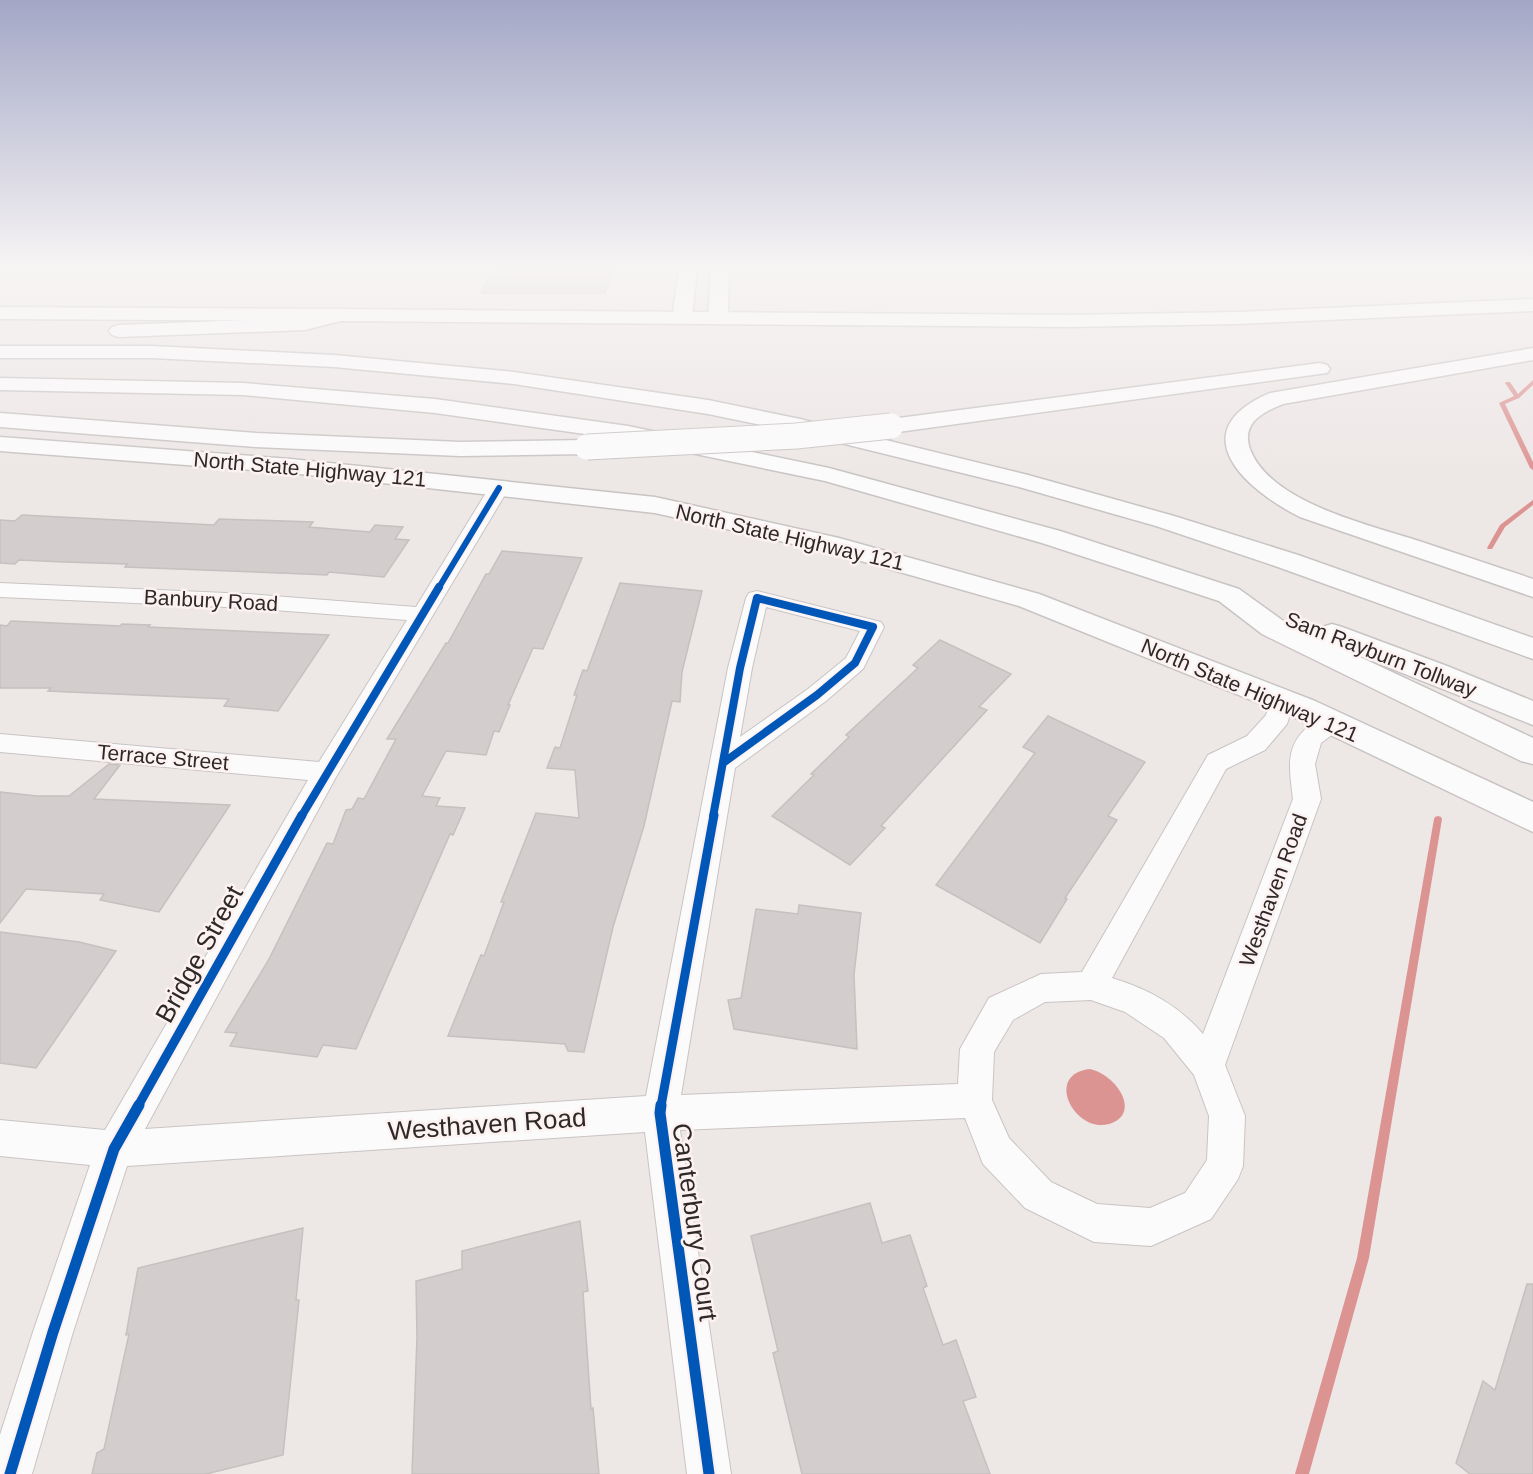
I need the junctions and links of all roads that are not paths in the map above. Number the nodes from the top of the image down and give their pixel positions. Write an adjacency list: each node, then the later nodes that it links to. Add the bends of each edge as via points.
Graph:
1 (1533, 344): 5 (main road, bridge, via 891,426 796,436 587,447 460,449 256,440)
2 (0, 352): 14 (main road, via 152,352 334,361 514,378 708,407 1007,476 1165,521)
3 (1533, 354): 10 (main road, via 1278,398 1256,407 1241,420 1236,438 1241,457 1255,476 1283,498 1311,512)
4 (0, 384): 12 (main road, Sam Rayburn Tollway, via 243,389 341,396 521,416 628,433 829,475 937,504)
5 (0, 420)
6 (0, 444): 7 (main road, North State Highway 121)
7 (207, 459): 8 (main road); 9 (main road, North State Highway 121)
8 (11, 467)
9 (499, 488): 13 (street, Bridge Street); 15 (main road, North State Highway 121, via 655,505 839,546 1029,600)
10 (1533, 588)
11 (0, 590): 13 (street, Banbury Road, via 248,601)
12 (1229, 595): 16 (main road, Sam Rayburn Tollway); 19 (main road, via 1272,627)
13 (421, 614): 21 (street, Bridge Street)
14 (1530, 648)
15 (1282, 701): 17 (main road, North State Highway 121); 23 (street, via 1278,718 1256,743 1216,762)
16 (1533, 714)
17 (1332, 722): 22 (main road, North State Highway 121); 24 (street, Westhaven Road, via 1309,738 1302,764 1307,799)
18 (0, 743): 21 (street, Terrace Street)
19 (1533, 752)
20 (723, 763): 20 (street, Canterbury Court, via 855,663 873,627 757,598); 26 (street, Canterbury Court)
21 (326, 772): 28 (street, Bridge Street)
22 (1533, 818)
23 (1091, 986): 24 (street, via 1135,1000 1176,1027); 25 (street, via 1041,988 1001,1009 977,1049)
24 (1208, 1065): 25 (street, via 1227,1116 1224,1166 1197,1206 1151,1227 1094,1223 1038,1195 996,1151)
25 (975, 1100): 26 (street, Westhaven Road)
26 (660, 1113): 28 (street, Westhaven Road); 30 (street, Canterbury Court)
27 (0, 1138): 28 (street, Westhaven Road)
28 (114, 1149): 29 (street, Bridge Street)
29 (10, 1474)
30 (709, 1474)

